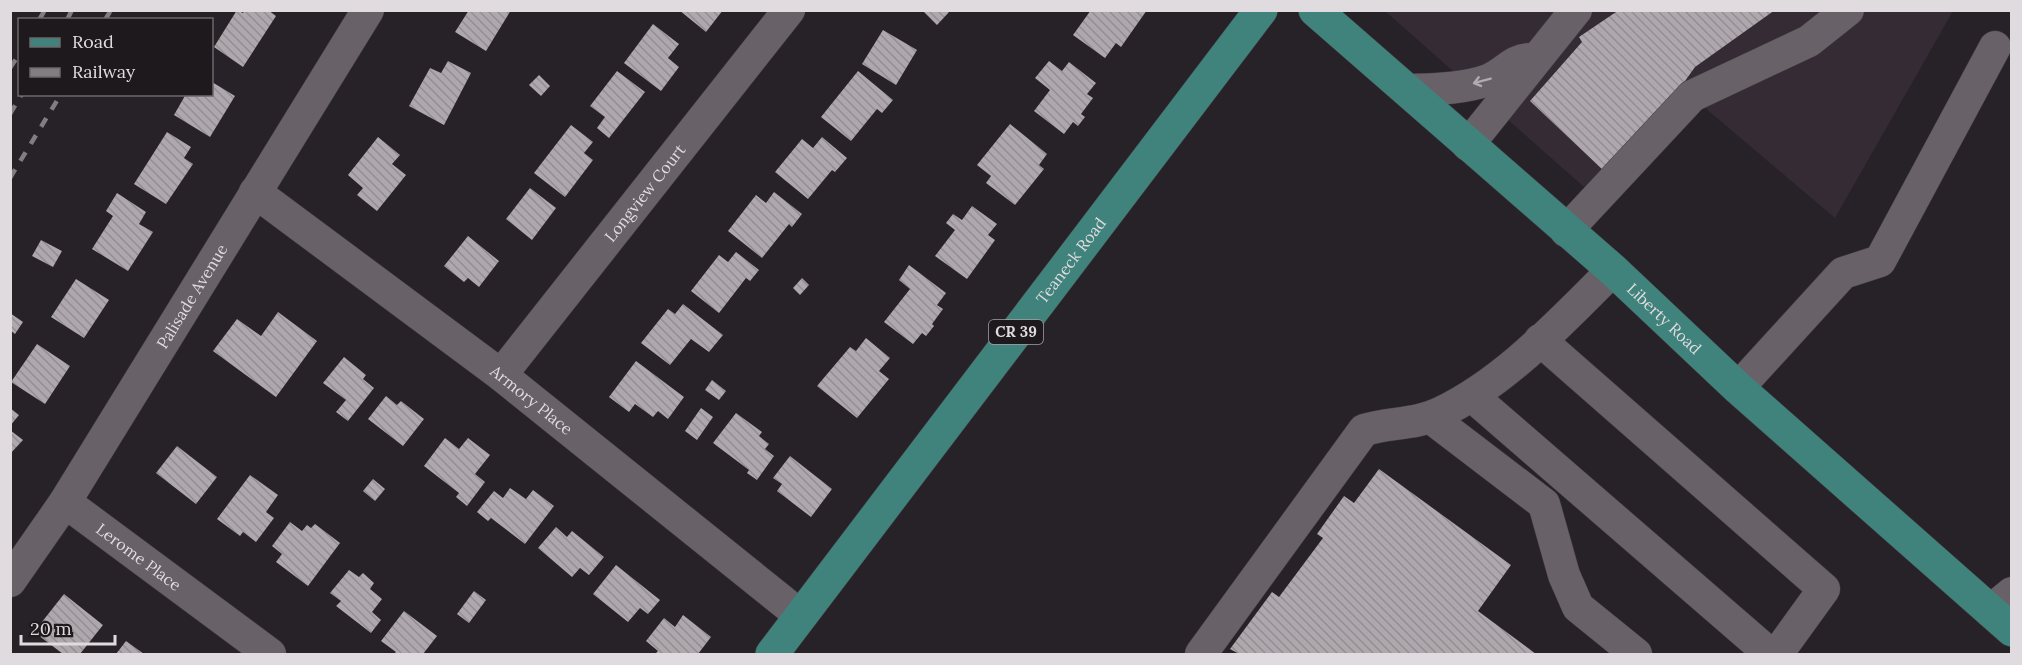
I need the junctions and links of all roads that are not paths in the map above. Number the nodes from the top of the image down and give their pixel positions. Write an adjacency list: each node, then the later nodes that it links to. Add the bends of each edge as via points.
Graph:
1 (368, 10): 11 (street, Palisade Avenue)
2 (789, 10): 15 (street, Longview Court)
3 (1261, 10): 22 (main road, Teaneck Road / CR 39)
4 (1316, 10): 9 (main road, Liberty Road)
5 (1576, 10): 8 (street)
6 (1848, 10): 12 (street, via 1809,41 1692,96)
7 (1995, 47): 16 (street, via 1880,261 1843,273)
8 (1534, 59): 9 (street, one-way to 9, via 1521,59 1489,80); 10 (street)
9 (1407, 90): 10 (main road, Liberty Road)
10 (1468, 145): 12 (main road, Liberty Road)
11 (255, 192): 15 (street, Armory Place); 19 (street, Palisade Avenue)
12 (1566, 231): 13 (main road, Liberty Road)
13 (1613, 270): 14 (street); 16 (main road, Liberty Road)
14 (1540, 340): 17 (street); 28 (street, via 1824,590)
15 (501, 375): 22 (street, Armory Place)
16 (1738, 388): 21 (main road, Liberty Road)
17 (1472, 396): 18 (street); 27 (street)
18 (1430, 417): 25 (street, via 1364,430); 26 (street, via 1544,504 1564,575 1578,607)
19 (65, 502): 20 (street, Palisade Avenue); 23 (street, Lerome Place)
20 (10, 581)
21 (2004, 611)
22 (801, 616): 24 (main road, Teaneck Road / CR 39)
23 (270, 654)
24 (772, 654)
25 (1202, 654)
26 (1636, 654)
27 (1770, 654)
28 (1777, 654)

